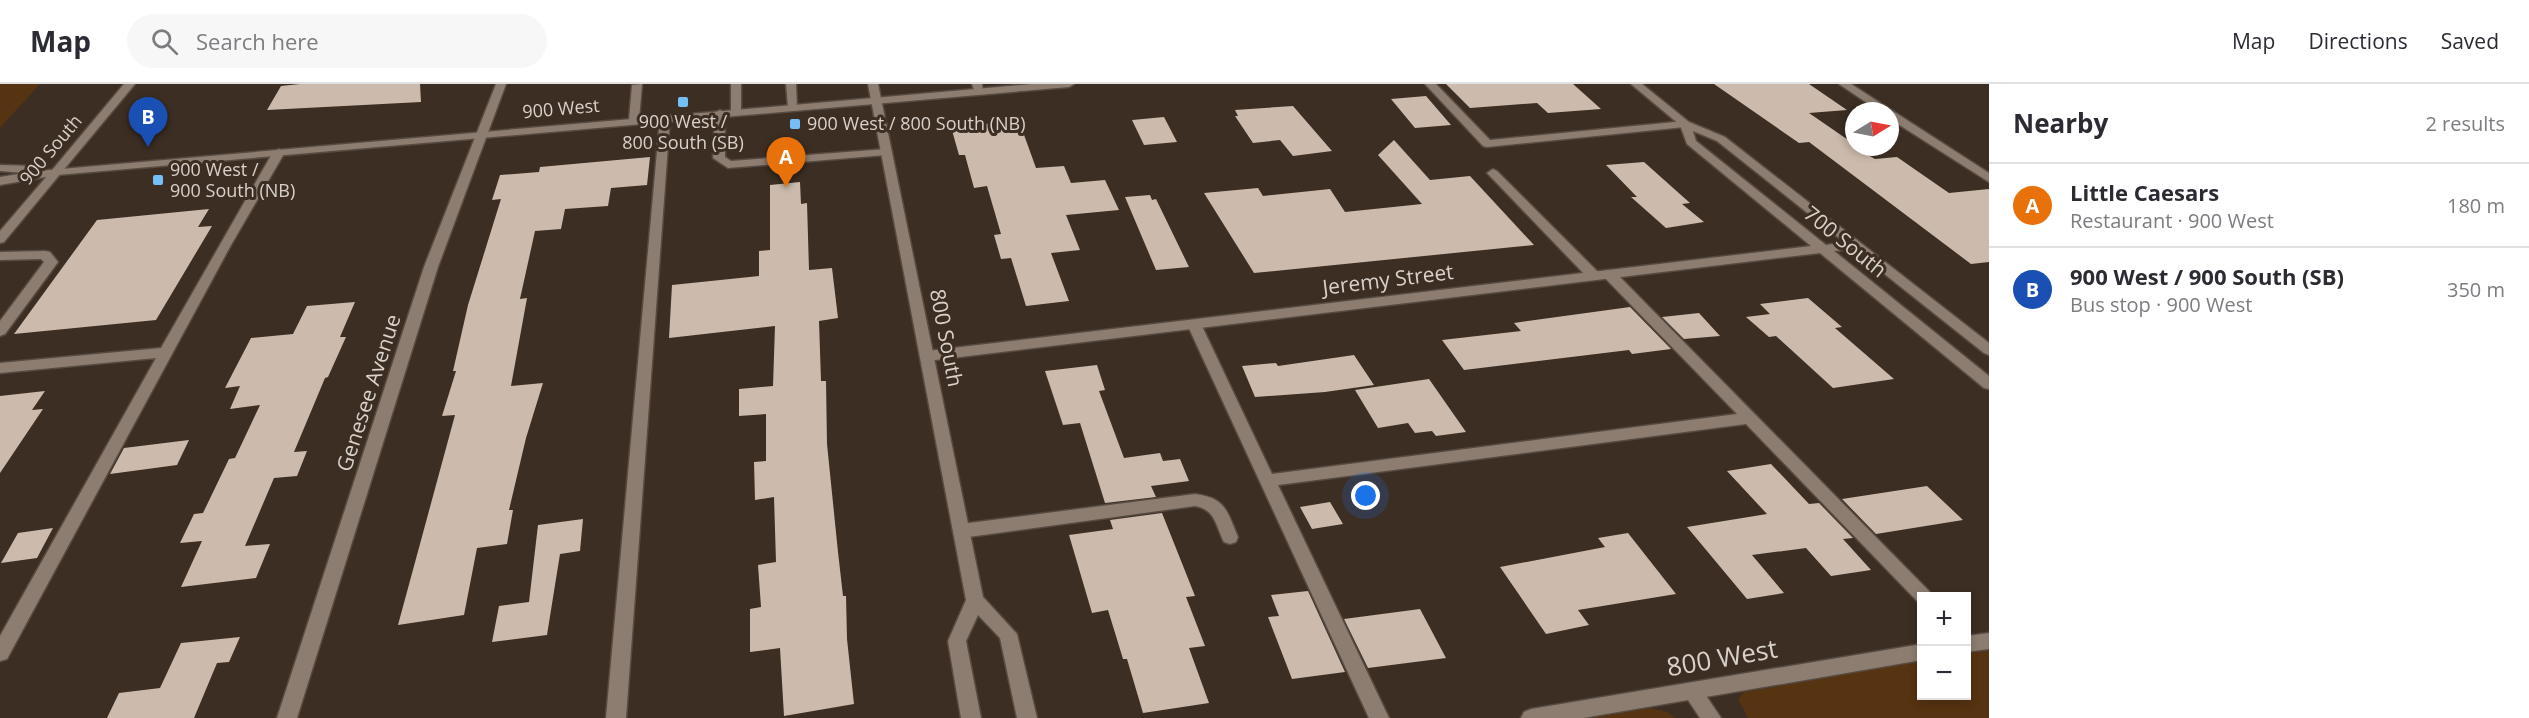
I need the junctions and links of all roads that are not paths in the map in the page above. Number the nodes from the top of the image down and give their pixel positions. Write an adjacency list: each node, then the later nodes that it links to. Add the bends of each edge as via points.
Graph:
1 (130, 84): 26 (street, 900 South)
2 (501, 84): 22 (street, Genesee Avenue)
3 (736, 84): 16 (street)
4 (791, 84): 15 (street)
5 (873, 84): 13 (street, 800 South)
6 (1068, 84): 11 (street, 900 West)
7 (1430, 84): 21 (street, via 1487,144)
8 (1636, 84): 21 (street, 700 South)
9 (1844, 84): 14 (street)
10 (637, 85): 19 (street)
11 (1031, 86): 12 (street, 900 West)
12 (978, 88): 13 (street, 900 West)
13 (876, 100): 15 (street, 900 West); 23 (street, 800 South)
14 (1872, 102)
15 (793, 107): 16 (street, 900 West)
16 (736, 112): 17 (street, 900 West)
17 (720, 113): 18 (street, 900 West); 23 (street, via 719,158 728,165)
18 (665, 118): 19 (street, 900 West); 54 (street)
19 (634, 120): 22 (street, 900 West)
20 (1899, 120): 28 (street)
21 (1685, 124): 31 (street, 700 South, via 1721,139); 32 (street, 700 South, via 1691,142)
22 (481, 134): 24 (street, 900 West); 53 (street, Genesee Avenue, via 431,267)
23 (886, 152): 39 (street, 800 South)
24 (279, 153): 26 (street, 900 West); 38 (street)
25 (0, 168): 26 (street, 900 West)
26 (57, 171): 29 (street, 900 West); 30 (street, 900 South)
27 (1493, 173): 34 (street)
28 (1989, 178)
29 (0, 181)
30 (0, 239)
31 (1855, 245): 32 (street, Jeremy Street); 37 (street, 700 South)
32 (1823, 249): 34 (street, Jeremy Street); 41 (street, 700 South)
33 (0, 256): 36 (street, via 45,255 51,262)
34 (1602, 275): 35 (street, Jeremy Street); 42 (street)
35 (1194, 324): 39 (street, Jeremy Street); 43 (street)
36 (0, 331)
37 (1989, 350)
38 (166, 352): 40 (street); 50 (street)
39 (927, 356): 44 (street, 800 South)
40 (0, 369)
41 (1989, 384)
42 (1749, 418): 43 (street); 46 (street)
43 (1270, 480): 57 (street)
44 (961, 531): 45 (street, via 1195,500 1215,505); 47 (street, 800 South)
45 (1230, 537)
46 (1918, 592)
47 (975, 600): 55 (street, via 957,641); 56 (street, via 1008,634)
48 (1989, 641): 49 (street)
49 (1971, 643)
50 (0, 653)
51 (1917, 653): 52 (street, 800 West)
52 (1692, 691): 58 (street, 800 West); 59 (street)
53 (287, 718)
54 (616, 718)
55 (971, 718)
56 (1027, 718)
57 (1379, 718)
58 (1531, 718)
59 (1711, 718)

